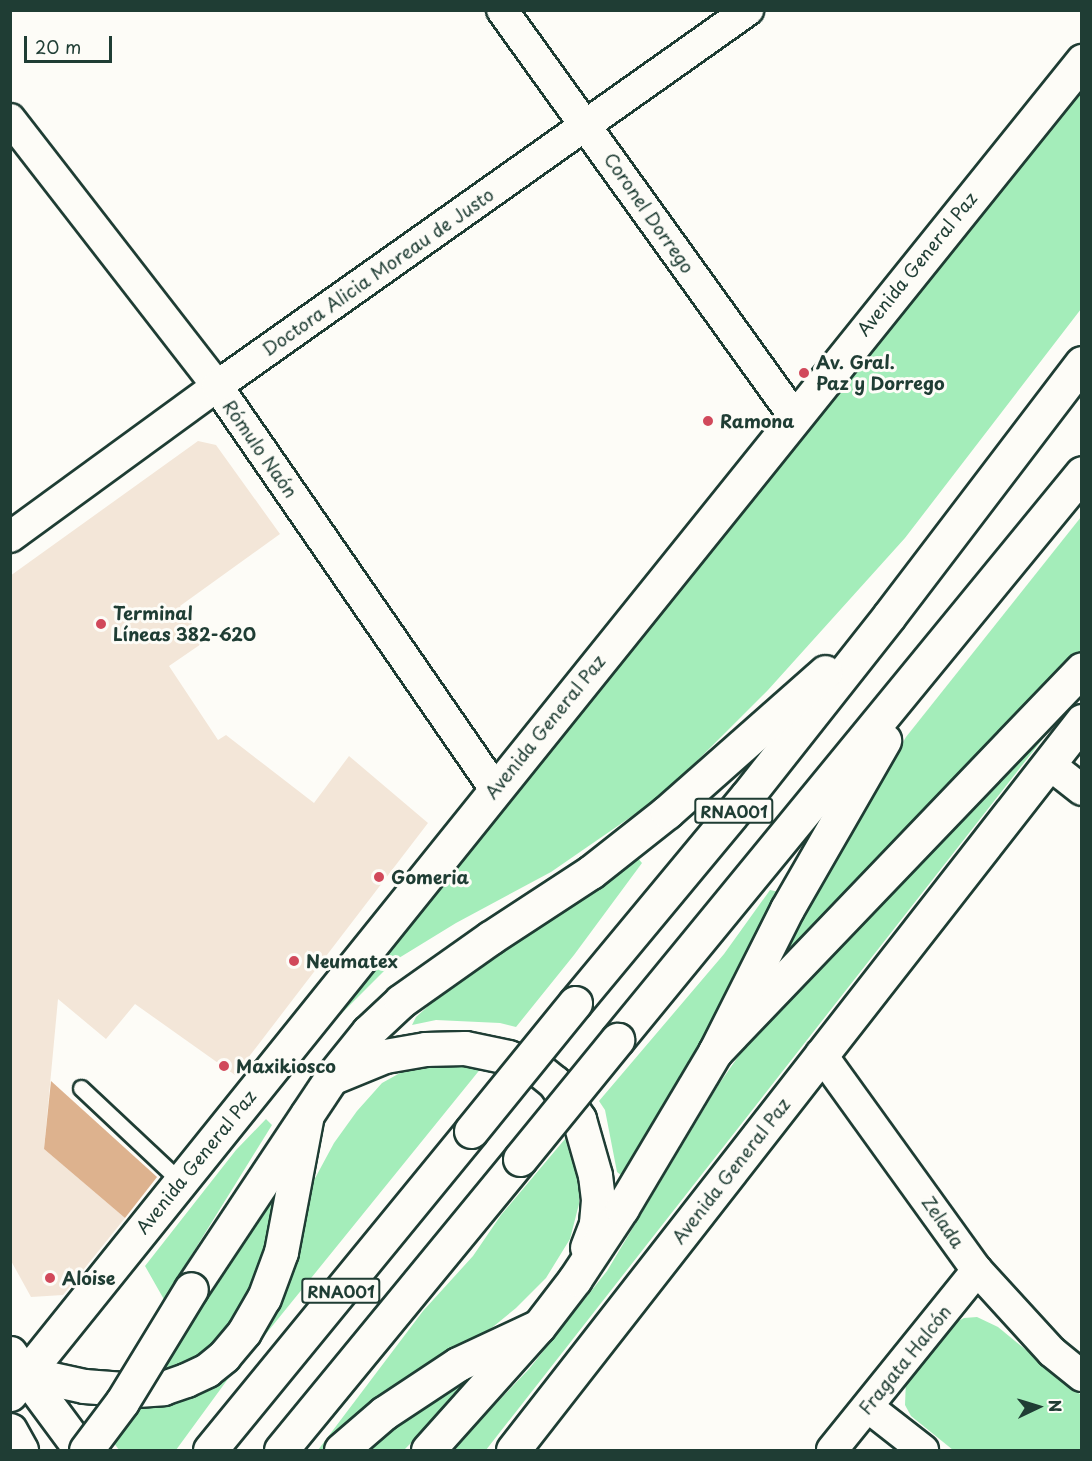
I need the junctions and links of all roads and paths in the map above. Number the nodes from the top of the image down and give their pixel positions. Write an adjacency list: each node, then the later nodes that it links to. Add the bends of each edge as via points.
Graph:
1 (502, 10): 5 (street, Coronel Dorrego)
2 (748, 10): 5 (street, Doctora Alicia Moreau de Justo)
3 (1082, 61): 8 (main road, Avenida General Paz)
4 (10, 119): 7 (street, Rómulo Naón)
5 (586, 124): 7 (street, Doctora Alicia Moreau de Justo); 8 (street, Coronel Dorrego)
6 (1082, 363): 11 (main road, RNA001)
7 (217, 386): 10 (street, Doctora Alicia Moreau de Justo); 16 (street, Rómulo Naón)
8 (794, 416): 16 (main road, Avenida General Paz)
9 (1082, 473): 13 (main road, RNA001)
10 (10, 537)
11 (889, 616): 20 (main road, via 667,812 608,859 401,1001 368,1032); 34 (main road, RNA001, bridge, via 747,796)
12 (1082, 669): 18 (main road)
13 (922, 670): 18 (main road, via 787,909); 35 (main road, RNA001, bridge)
14 (1082, 721): 15 (main road, Avenida General Paz)
15 (1049, 764): 17 (street); 19 (main road, Avenida General Paz)
16 (495, 789): 23 (main road, Avenida General Paz)
17 (1082, 790)
18 (715, 1052): 25 (main road)
19 (821, 1054): 24 (street, Zelada); 38 (main road, Avenida General Paz)
20 (331, 1078): 22 (main road); 25 (main road, via 385,1056 465,1048 534,1066 554,1082 579,1119 598,1200 596,1224)
21 (81, 1088): 23 (lane)
22 (307, 1114): 27 (main road, via 281,1252 264,1298 224,1356 207,1370 163,1388 84,1386); 33 (main road, bridge, via 191,1289 122,1402)
23 (180, 1181): 27 (main road, Avenida General Paz)
24 (977, 1270): 28 (street, Zelada, via 1052,1352); 29 (street, Fragata Halcón)
25 (575, 1279): 26 (main road)
26 (539, 1326): 36 (main road, via 458,1364 384,1413); 37 (main road)
27 (15, 1373): 32 (main road)
28 (1082, 1376)
29 (868, 1407): 39 (street, Fragata Halcón); 40 (street)
30 (10, 1430): 31 (main road)
31 (21, 1450)
32 (81, 1450)
33 (86, 1450)
34 (210, 1450)
35 (281, 1450)
36 (341, 1450)
37 (428, 1450)
38 (513, 1450)
39 (832, 1450)
40 (923, 1450)

